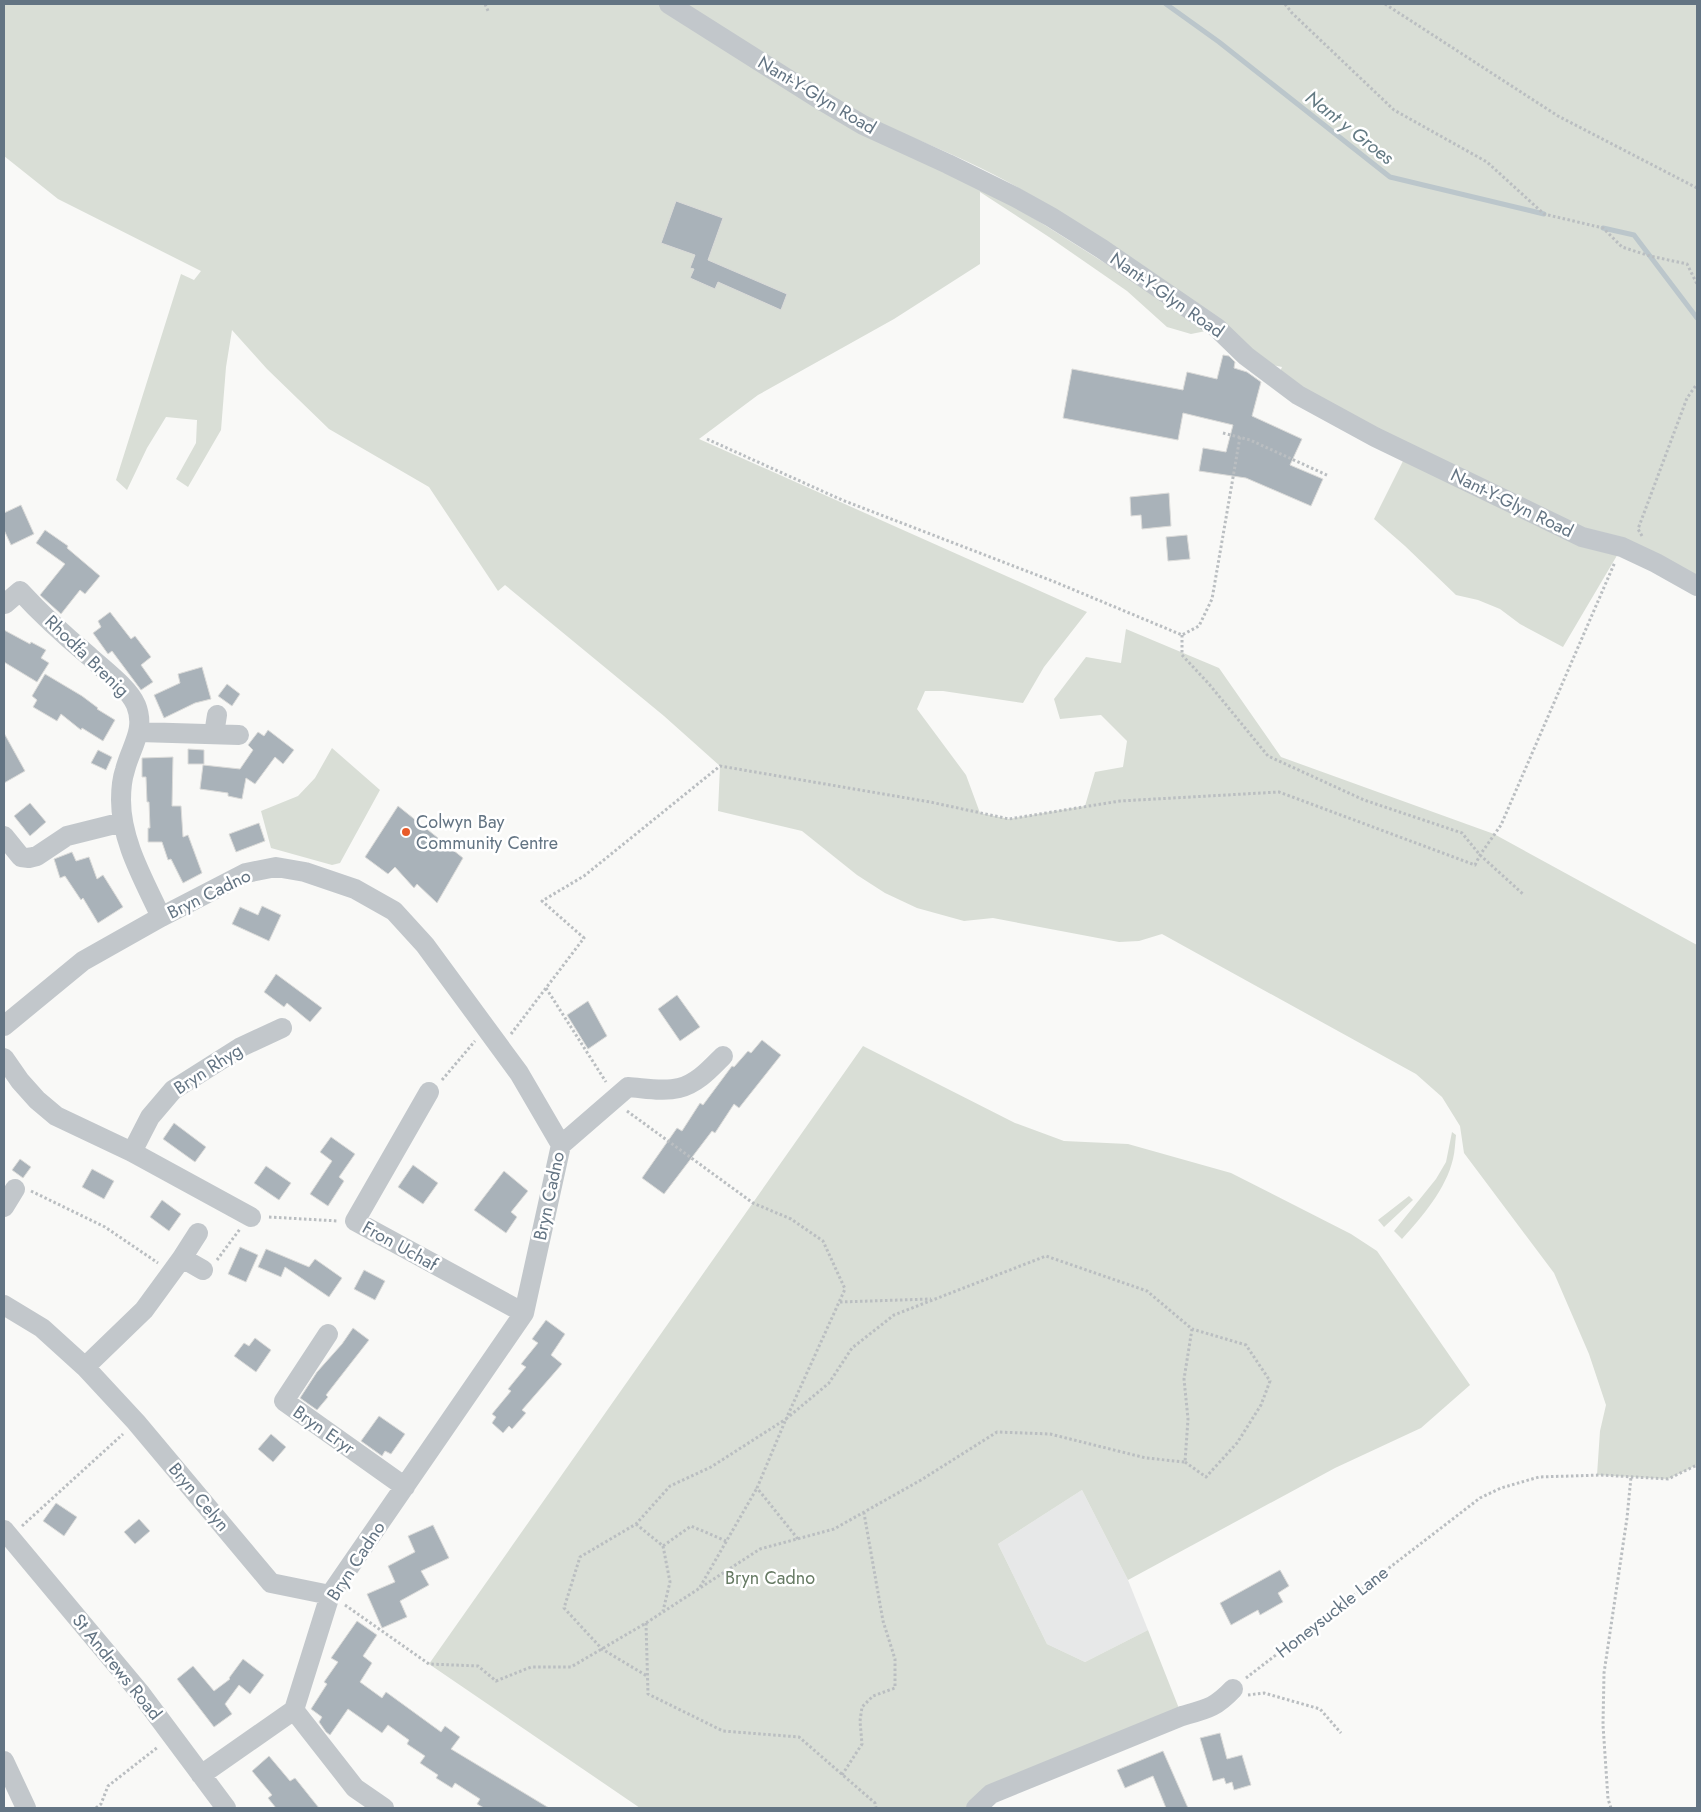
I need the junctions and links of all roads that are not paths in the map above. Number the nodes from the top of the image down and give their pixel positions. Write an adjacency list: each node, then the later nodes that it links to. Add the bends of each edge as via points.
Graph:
1 (669, 4): 2 (street, Nant-Y-Glyn Road, via 855,120 1051,217 1217,328 1246,356 1298,395 1375,437 1582,537 1622,547)
2 (1697, 586)
3 (4, 604): 4 (street, Rhodfa Brenig, via 20,591 121,685 135,703 140,718)
4 (139, 732): 5 (street, via 216,725); 6 (street, Rhodfa Brenig, via 124,772)
5 (239, 735)
6 (123, 822): 7 (street, via 67,836 29,858 21,857); 8 (street, Rhodfa Brenig, via 130,848)
7 (4, 836)
8 (161, 917): 9 (street, Bryn Cadno, via 83,962); 14 (street, Bryn Cadno, via 246,873 276,867 305,872 354,889 394,911 419,938 519,1073)
9 (4, 1026)
10 (282, 1028): 15 (street, Bryn Rhyg, via 241,1047 173,1090 150,1117)
11 (723, 1056): 14 (street, via 708,1071 679,1088 628,1087)
12 (4, 1058): 15 (street, via 36,1100 56,1116)
13 (429, 1092): 23 (street, Fron Uchaf, via 355,1221)
14 (561, 1145): 23 (street, Bryn Cadno)
15 (132, 1152): 18 (street)
16 (21, 1189): 17 (street)
17 (4, 1207)
18 (249, 1216)
19 (198, 1233): 20 (street)
20 (177, 1265): 21 (street); 25 (street, via 144,1310)
21 (203, 1270)
22 (4, 1305): 25 (street, Bryn Celyn, via 42,1328)
23 (524, 1313): 26 (street, Bryn Cadno)
24 (328, 1334): 26 (street, Bryn Eryr, via 284,1401)
25 (85, 1367): 28 (street, Bryn Celyn, via 136,1422 271,1583)
26 (405, 1488): 28 (street, Bryn Cadno)
27 (7, 1533): 32 (street, St Andrews Road, via 141,1694)
28 (330, 1595): 30 (street, Bryn Cadno)
29 (1229, 1693): 36 (street, via 1210,1708 1182,1716 991,1794)
30 (294, 1710): 32 (street); 35 (street, via 355,1788)
31 (4, 1761): 33 (street)
32 (201, 1775): 34 (street, St Andrews Road)
33 (26, 1808)
34 (226, 1808)
35 (384, 1808)
36 (976, 1808)

